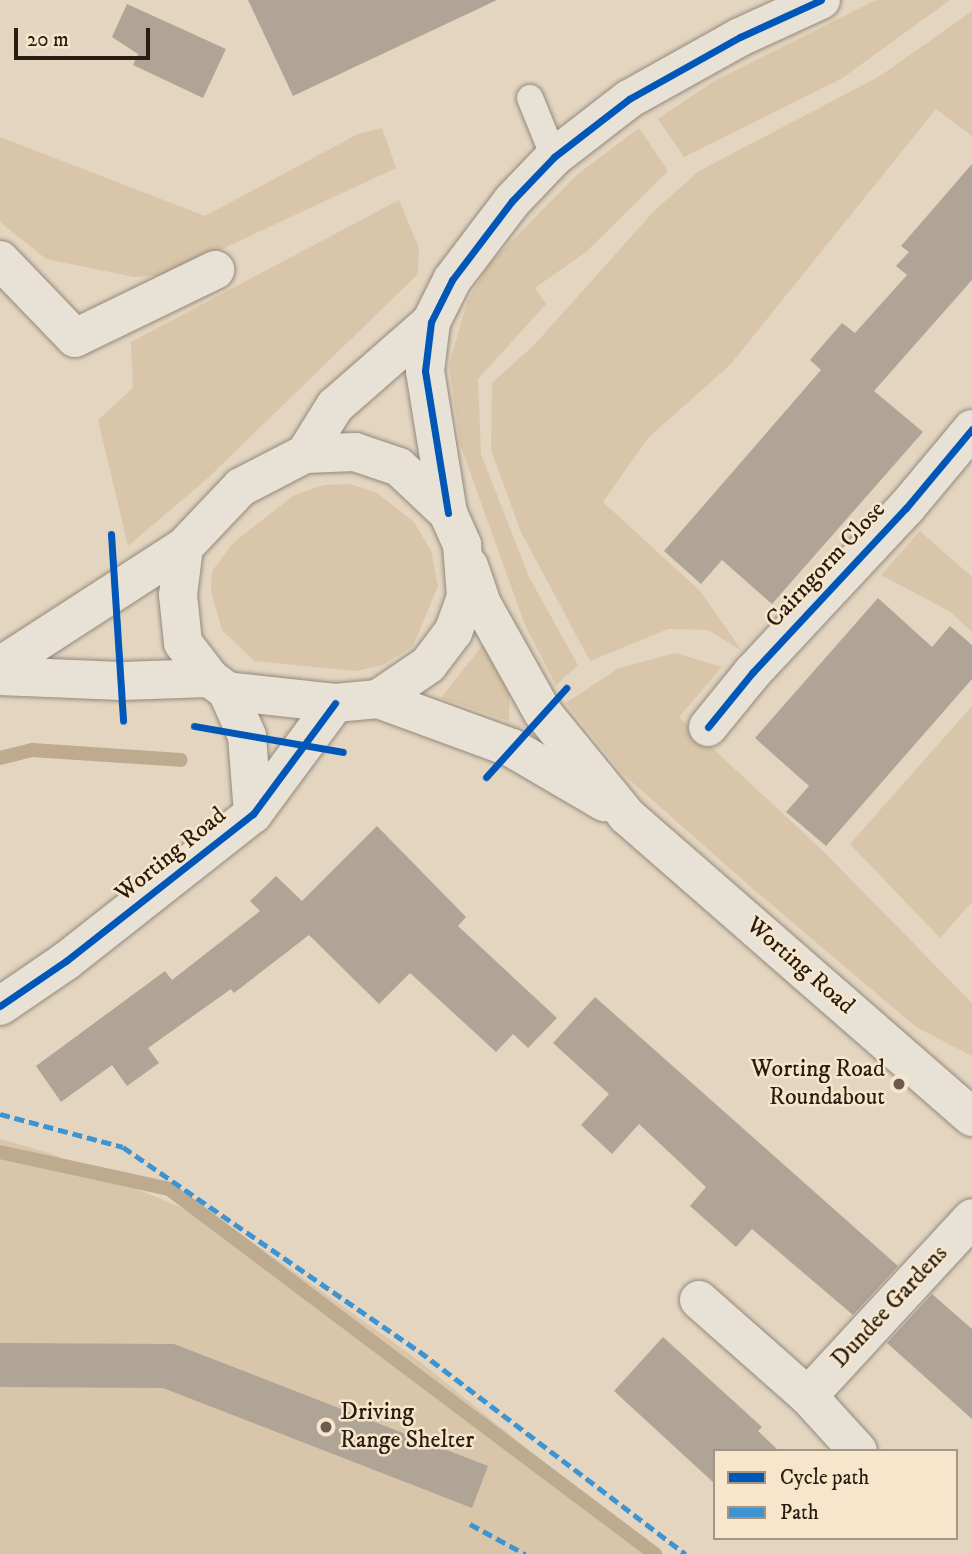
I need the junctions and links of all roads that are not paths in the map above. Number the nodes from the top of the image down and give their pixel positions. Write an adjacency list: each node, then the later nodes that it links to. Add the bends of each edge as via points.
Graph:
1 (821, 0): 3 (street, via 740,37 629,100)
2 (530, 98): 3 (lane)
3 (554, 157): 6 (street, via 512,201 452,280)
4 (0, 260): 5 (street, via 75,338)
5 (215, 270)
6 (431, 322): 8 (street, via 335,405); 9 (street, via 425,370)
7 (972, 429): 16 (street, Cairngorm Close)
8 (305, 454): 9 (street, via 355,452 399,467); 10 (street, via 241,487)
9 (455, 529): 14 (street, via 466,597 453,632 428,666); 18 (street, Worting Road, via 482,604 543,713)
10 (184, 547): 11 (street); 13 (street, via 178,595 183,643)
11 (0, 666)
12 (0, 676): 13 (street)
13 (218, 684): 15 (street); 17 (street, Worting Road, via 247,736)
14 (378, 699): 15 (street); 18 (street, Worting Road, via 512,748)
15 (335, 703): 17 (street, Worting Road)
16 (708, 727)
17 (253, 814): 19 (street, Worting Road, via 66,961)
18 (627, 816): 20 (street, Worting Road)
19 (0, 1006)
20 (972, 1117)
21 (972, 1217): 23 (street, Dundee Gardens)
22 (699, 1300): 23 (street)
23 (808, 1396): 24 (street)
24 (856, 1449)

